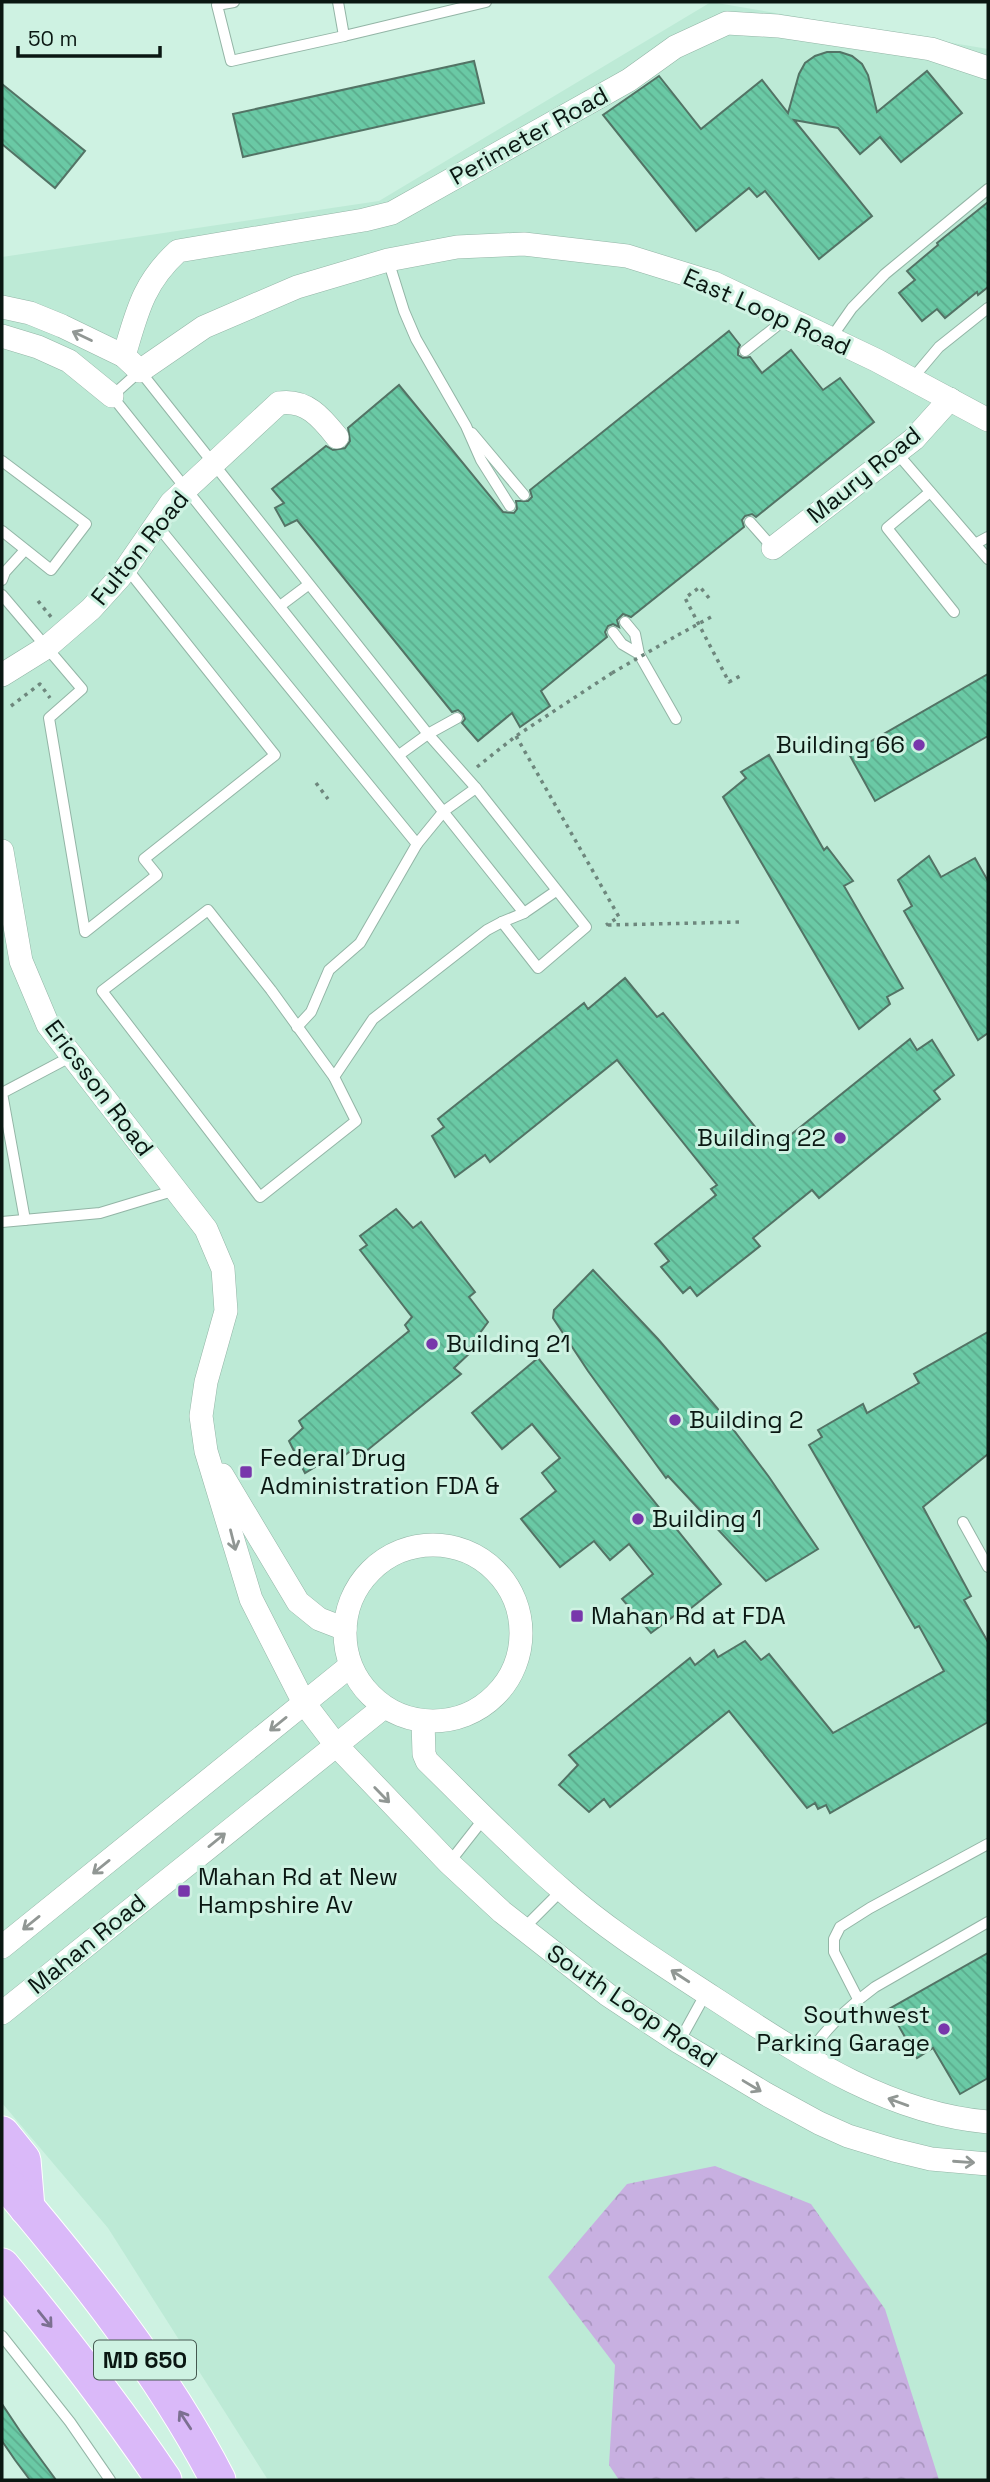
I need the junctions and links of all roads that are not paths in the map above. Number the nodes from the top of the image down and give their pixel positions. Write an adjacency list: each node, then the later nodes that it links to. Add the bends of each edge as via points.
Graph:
1 (234, 2): 4 (lane, via 217,5 231,61)
2 (338, 2): 4 (lane)
3 (486, 2): 4 (lane)
4 (344, 36)
5 (988, 68): 14 (street, Perimeter Road, via 931,49 727,23 675,47 629,80 392,213 178,251 159,268 140,303)
6 (988, 189): 12 (lane, via 885,274)
7 (388, 260): 10 (street, East Loop Road, via 457,247 524,244 627,256 714,283); 14 (street, East Loop Road, via 297,287); 19 (lane, via 416,339)
8 (2, 307): 14 (street, one-way to 8, via 62,326)
9 (988, 308): 15 (lane, via 939,347)
10 (788, 317): 12 (street, East Loop Road); 13 (lane)
11 (2, 336): 16 (street, via 69,361)
12 (831, 338): 15 (street, East Loop Road)
13 (745, 351)
14 (132, 364): 16 (lane); 23 (lane)
15 (912, 379): 17 (street, East Loop Road)
16 (112, 396): 24 (lane)
17 (950, 399): 18 (street, East Loop Road); 21 (street, Maury Road)
18 (988, 420)
19 (466, 426): 26 (lane); 27 (lane)
20 (337, 437): 23 (street, Fulton Road, via 318,413 290,401 279,403)
21 (896, 452): 25 (lane); 33 (street, Maury Road)
22 (2, 461): 34 (lane, via 86,524 51,570)
23 (212, 464): 24 (street, Fulton Road); 38 (lane)
24 (186, 489): 29 (street, Fulton Road); 40 (lane)
25 (930, 492): 32 (lane); 41 (lane, via 887,528)
26 (524, 495)
27 (510, 506)
28 (750, 522): 33 (lane)
29 (156, 524): 36 (street, Fulton Road); 53 (lane)
30 (2, 531): 34 (lane)
31 (988, 537): 32 (lane)
32 (975, 544): 35 (lane)
33 (774, 548)
34 (26, 550): 37 (lane)
35 (988, 559)
36 (120, 577): 44 (street, Fulton Road); 44 (lane, via 132,575 275,755 144,859 157,875 85,932 49,718 82,689)
37 (2, 580)
38 (308, 585): 40 (lane); 49 (lane)
39 (2, 595): 44 (lane)
40 (280, 607): 50 (lane)
41 (954, 612)
42 (625, 622): 45 (lane, via 635,634)
43 (613, 632): 45 (lane, via 622,645)
44 (47, 647): 46 (street, Fulton Road)
45 (639, 654): 48 (lane)
46 (2, 675)
47 (457, 718): 49 (lane)
48 (676, 719)
49 (428, 734): 50 (lane); 51 (lane)
50 (399, 755): 52 (lane)
51 (476, 788): 52 (lane); 55 (lane)
52 (444, 810): 53 (lane); 56 (lane)
53 (417, 844): 58 (lane, via 360,943 329,970 311,1012)
54 (2, 851): 59 (street, Ericsson Road, via 21,961 48,1025)
55 (556, 891): 56 (lane); 57 (lane, via 586,927 538,968)
56 (524, 913): 57 (lane)
57 (502, 922): 60 (lane, via 373,1019)
58 (297, 1027): 60 (lane); 60 (lane, via 208,911 102,991 260,1197 356,1121)
59 (72, 1056): 61 (street, Ericsson Road); 62 (lane, via 2,1093)
60 (334, 1077)
61 (176, 1190): 62 (lane, via 100,1213); 64 (street, Ericsson Road, via 206,1229 223,1269 226,1311 201,1416)
62 (25, 1220): 63 (lane)
63 (2, 1222)
64 (206, 1451): 67 (street, via 298,1602 318,1619); 69 (street, one-way to 69, via 247,1588)
65 (963, 1522): 66 (lane)
66 (988, 1567)
67 (345, 1629): 68 (street); 71 (street, via 360,1588 380,1565 406,1550 454,1547 480,1555 498,1568 512,1587 520,1620 512,1668 500,1688 479,1706 451,1718)
68 (350, 1666): 69 (street); 70 (street, via 370,1696)
69 (304, 1703): 72 (street); 79 (street, one-way to 79)
70 (384, 1707): 71 (street); 72 (street, Mahan Road)
71 (423, 1721): 73 (street, South Loop Road, via 427,1761)
72 (336, 1745): 75 (street, South Loop Road, one-way to 75); 82 (street, Mahan Road, one-way to 72)
73 (485, 1817): 75 (lane); 76 (street, South Loop Road)
74 (988, 1844): 81 (lane, via 840,1927 834,1952)
75 (449, 1864): 78 (street, South Loop Road)
76 (562, 1890): 78 (lane); 80 (street, South Loop Road, one-way to 76)
77 (988, 1922): 81 (lane)
78 (523, 1929): 83 (street, South Loop Road, via 608,1995)
79 (2, 1947)
80 (706, 1993): 83 (lane); 84 (street, South Loop Road)
81 (858, 1999): 84 (lane)
82 (4, 2008)
83 (679, 2042): 87 (street, South Loop Road, one-way to 87, via 848,2136 931,2159)
84 (808, 2056): 85 (street, South Loop Road, one-way to 84, via 938,2114 888,2098)
85 (988, 2122)
86 (2, 2134): 89 (main road, via 23,2160)
87 (988, 2164)
88 (2, 2178): 89 (main road, MD 650)
89 (27, 2208): 94 (main road, MD 650, one-way to 89, via 141,2353)
90 (2, 2266): 93 (main road, MD 650, one-way to 93, via 126,2424)
91 (2, 2336): 92 (lane)
92 (110, 2480)
93 (164, 2480)
94 (218, 2480)

